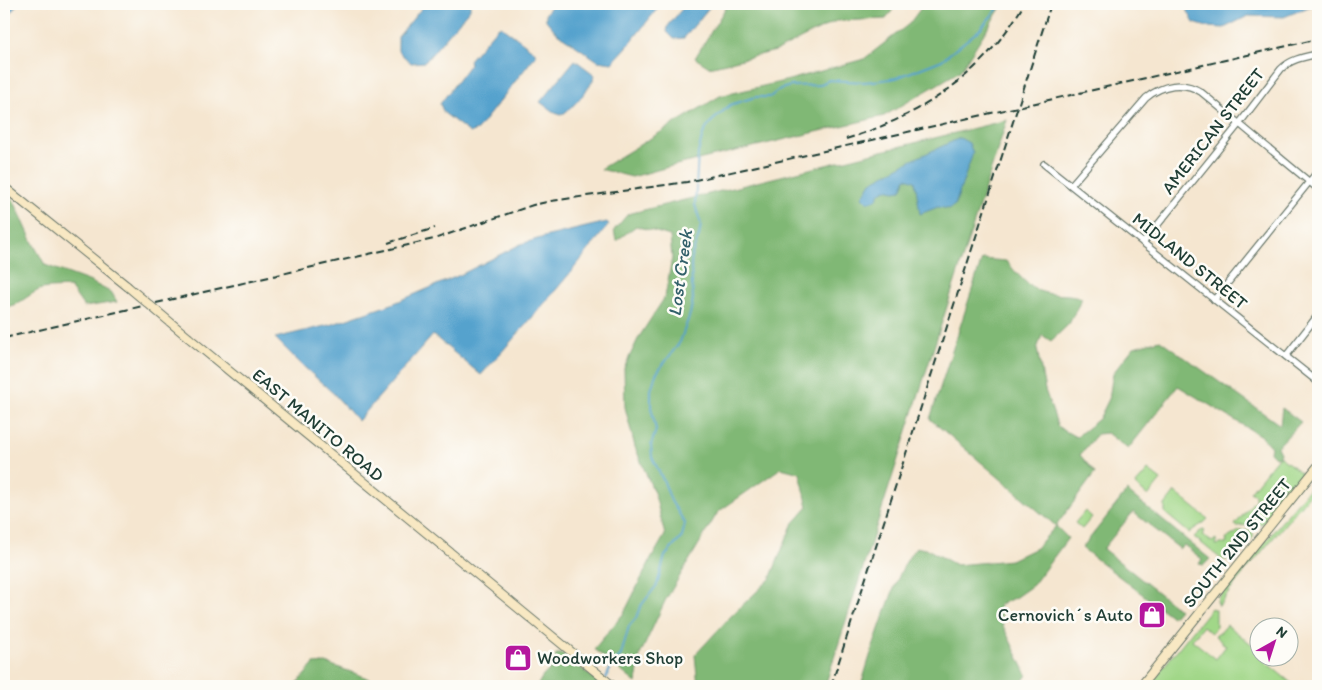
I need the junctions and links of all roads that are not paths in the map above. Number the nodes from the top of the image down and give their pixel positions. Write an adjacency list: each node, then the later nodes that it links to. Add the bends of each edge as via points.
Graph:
1 (1318, 54): 2 (street, AMERICAN STREET, via 1284,66)
2 (1239, 124): 5 (street); 6 (street, via 1197,90 1184,85 1169,86 1153,92 1142,101); 9 (street, AMERICAN STREET)
3 (1044, 164): 6 (street, MIDLAND STREET)
4 (1318, 171): 5 (street)
5 (1310, 182): 8 (street); 10 (street)
6 (1071, 185): 9 (street, MIDLAND STREET)
7 (4, 188): 15 (street, EAST MANITO ROAD, bridge)
8 (1318, 189)
9 (1143, 243): 10 (street, MIDLAND STREET)
10 (1214, 300): 12 (street, MIDLAND STREET)
11 (1318, 315): 12 (street)
12 (1286, 356): 13 (street, MIDLAND STREET)
13 (1318, 382)
14 (1318, 466): 16 (street, SOUTH 2ND STREET)
15 (612, 686)
16 (1141, 686)

